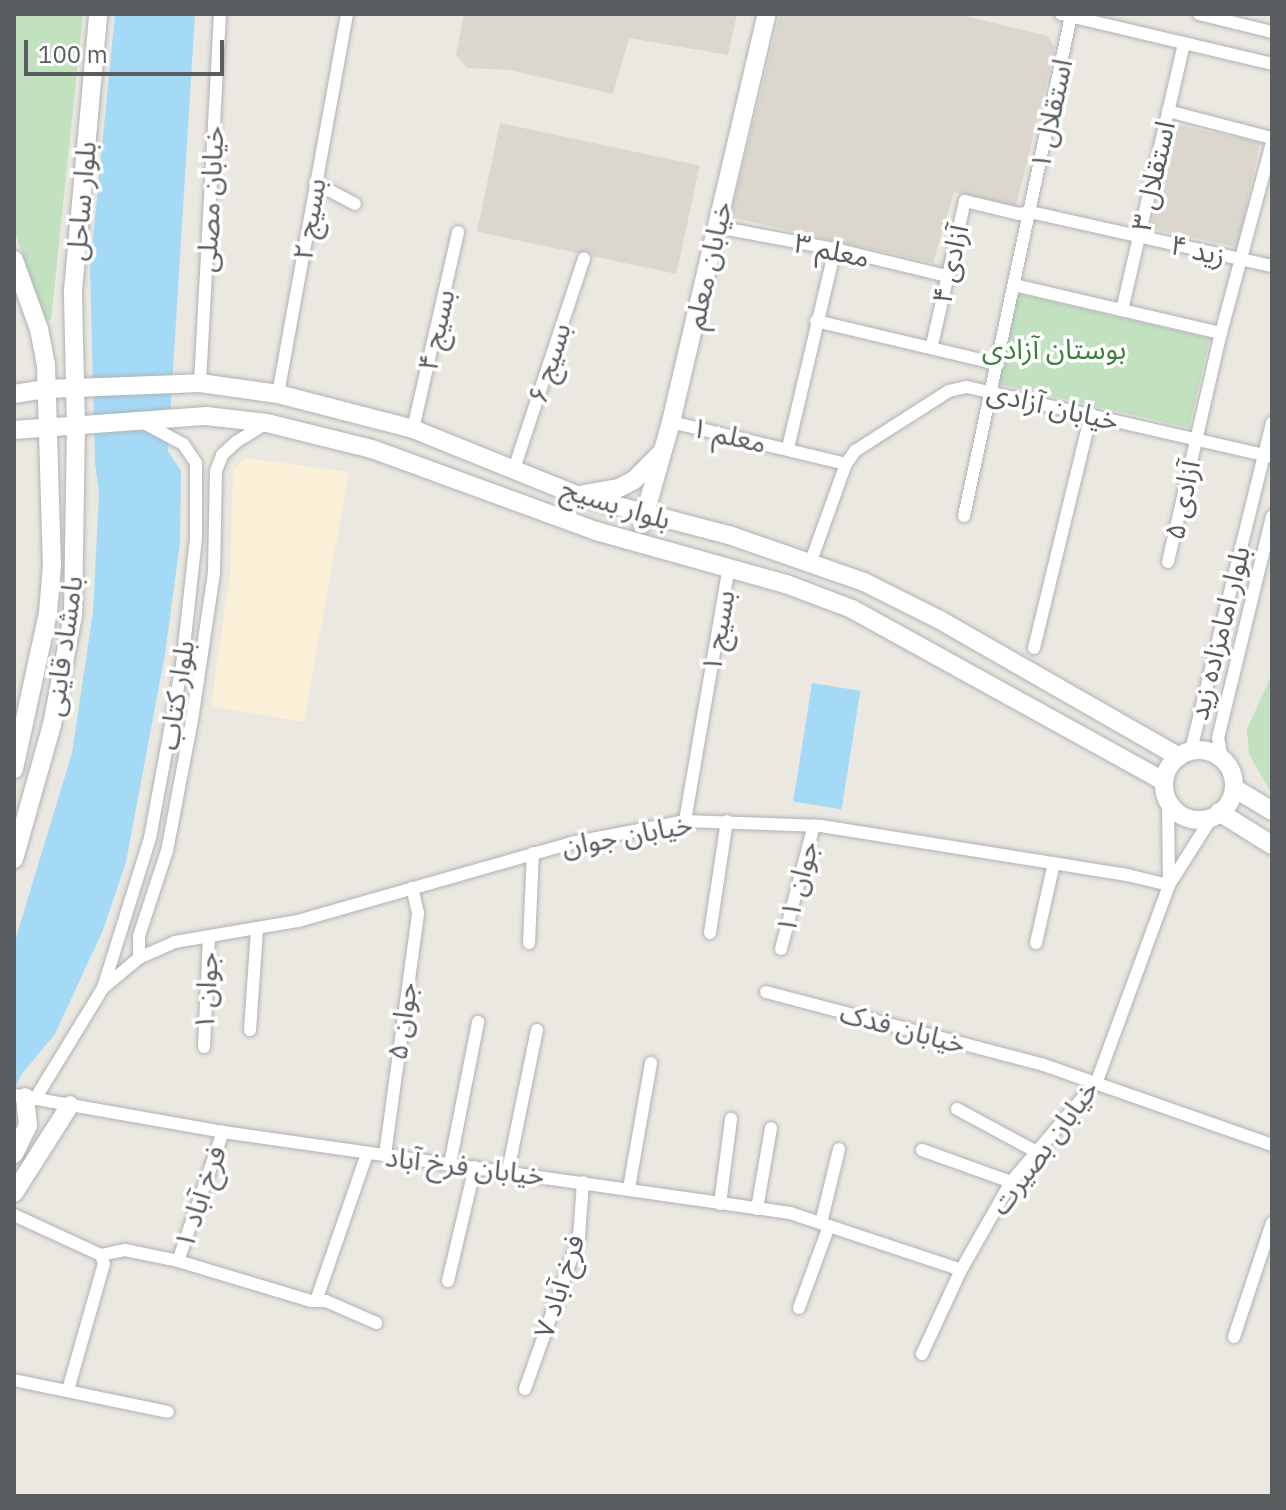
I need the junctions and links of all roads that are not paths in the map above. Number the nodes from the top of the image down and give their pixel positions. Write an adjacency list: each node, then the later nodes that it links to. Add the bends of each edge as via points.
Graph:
1 (98, 14): 32 (main road, بلوار ساحل, via 73,291)
2 (220, 14): 30 (street, خیابان مصلی)
3 (347, 14): 12 (street, بسیج ۲)
4 (767, 14): 15 (main road, خیابان معلم)
5 (1199, 14): 7 (street)
6 (1066, 15): 8 (street); 14 (street, استقلال ۱)
7 (1272, 32)
8 (1184, 43): 9 (street); 10 (street, استقلال ۳)
9 (1272, 64)
10 (1168, 111): 11 (street); 17 (street, استقلال ۳)
11 (1272, 140): 21 (street, آزادی ۵)
12 (315, 183): 13 (street); 35 (street, بسیج ۲)
13 (355, 204)
14 (1030, 212): 17 (street, زید ۴); 23 (street, آزادی ۴, via 965,201); 24 (street, استقلال ۱)
15 (717, 227): 18 (street, معلم ۳); 38 (main road, خیابان معلم)
16 (458, 232): 43 (street, بسیج ۴)
17 (1139, 236): 21 (street, زید ۴); 25 (street, استقلال ۳)
18 (835, 249): 23 (street, معلم ۳); 26 (street)
19 (584, 258): 50 (street, بسیج ۶)
20 (14, 260): 31 (main road, via 39,329)
21 (1243, 260): 22 (street, زید ۴); 27 (street, آزادی ۵)
22 (1272, 266)
23 (947, 276): 28 (street, آزادی ۴)
24 (1014, 285): 25 (street); 29 (street, استقلال ۱)
25 (1122, 310): 27 (street)
26 (816, 321): 28 (street); 46 (street)
27 (1221, 333): 45 (street, آزادی ۵)
28 (932, 345): 29 (street)
29 (998, 364): 33 (street, استقلال ۱)
30 (200, 383): 32 (main road, بلوار بسیج); 35 (main road, بلوار بسیج)
31 (47, 389): 32 (main road, بلوار بسیج); 34 (main road, بلوار بسیج); 42 (main road, بامشاد قاینی)
32 (74, 389): 41 (main road, بلوار ساحل)
33 (993, 391): 36 (street, خیابان آزادی); 49 (street, خیابان آزادی, via 949,391 867,441); 55 (street, استقلال ۱)
34 (14, 394)
35 (278, 394): 43 (main road, بلوار بسیج)
36 (1091, 414): 45 (street, خیابان آزادی); 63 (street)
37 (142, 422): 39 (main road, بلوار بسیج, via 206,416); 41 (main road, بلوار بسیج); 51 (street, بلوار کتاب, via 183,444 196,463)
38 (671, 422): 46 (street, معلم ۱); 47 (main road, خیابان معلم)
39 (267, 423): 52 (street, بلوار کتاب, via 222,455); 57 (main road, بلوار بسیج, via 372,449)
40 (1272, 423): 48 (street, بلوار امامزاده زید)
41 (76, 428): 42 (main road, بلوار بسیج); 61 (main road, بامشاد قاینی)
42 (48, 429): 44 (main road, بلوار بسیج); 60 (main road, بامشاد قاینی)
43 (413, 429): 50 (main road, بلوار بسیج)
44 (14, 430)
45 (1196, 438): 48 (street, خیابان آزادی); 59 (street, آزادی ۵)
46 (788, 448): 49 (street, معلم ۱)
47 (663, 451): 53 (main road, via 619,488); 54 (main road, خیابان معلم)
48 (1268, 456): 64 (street, بلوار امامزاده زید)
49 (846, 464): 58 (street, خیابان آزادی)
50 (514, 469): 53 (main road, بلوار بسیج)
51 (198, 480): 52 (street, via 210,476); 88 (street, بلوار کتاب, via 192,588 171,737 150,838)
52 (216, 483): 87 (street, بلوار کتاب, via 214,573 192,720 167,851 139,936)
53 (576, 495): 54 (main road, بلوار بسیج)
54 (644, 514): 57 (main road, خیابان معلم); 58 (main road, بلوار بسیج)
55 (964, 516)
56 (1272, 517): 65 (street, بلوار امامزاده زید, via 1218,738)
57 (637, 542): 62 (main road, بلوار بسیج)
58 (811, 561): 64 (main road, بلوار بسیج, via 927,614)
59 (1168, 562)
60 (52, 565): 61 (main road); 66 (main road, بامشاد قاینی, via 48,613)
61 (75, 567): 77 (main road, بامشاد قاینی, via 73,615 52,725)
62 (729, 567): 67 (main road, بلوار بسیج, via 852,609); 72 (street, بسیج ۱)
63 (1034, 648)
64 (1185, 753): 65 (main road, via 1213,752); 67 (main road, via 1172,761)
65 (1222, 760): 68 (main road, via 1229,766)
66 (14, 769)
67 (1163, 781): 69 (main road)
68 (1234, 788): 70 (main road); 71 (main road, via 1225,808)
69 (1168, 803): 71 (main road, via 1184,817); 79 (street)
70 (1272, 811)
71 (1215, 814): 75 (main road); 79 (street)
72 (685, 821): 73 (street, خیابان جوان); 76 (street, خیابان جوان)
73 (727, 821): 74 (street, خیابان جوان); 82 (street)
74 (814, 825): 78 (street, خیابان جوان); 86 (street, جوان ۱۱)
75 (1272, 845)
76 (533, 853): 80 (street, خیابان جوان); 84 (street)
77 (14, 859)
78 (1054, 863): 79 (street, خیابان جوان); 85 (street)
79 (1169, 885): 95 (street, خیابان بصیرت)
80 (412, 888): 81 (street, خیابان جوان); 108 (street, جوان ۵, via 418,913)
81 (257, 929): 83 (street, خیابان جوان); 91 (street)
82 (710, 933)
83 (209, 936): 87 (street, خیابان جوان, via 175,942); 93 (street, جوان ۱)
84 (529, 943)
85 (1036, 943)
86 (781, 949)
87 (139, 958): 88 (street, خیابان جوان)
88 (103, 988): 96 (street)
89 (766, 992): 95 (street, خیابان فدک)
90 (478, 1022): 109 (street)
91 (250, 1030)
92 (537, 1030): 111 (street)
93 (204, 1047)
94 (651, 1063): 114 (street)
95 (1097, 1081): 102 (street); 105 (street, خیابان بصیرت)
96 (25, 1097): 97 (street, خیابان فرخ آباد); 106 (main road, via 28,1125)
97 (70, 1105): 101 (street, خیابان فرخ آباد); 115 (main road)
98 (957, 1109): 105 (street)
99 (731, 1119): 116 (street)
100 (771, 1128): 117 (street)
101 (223, 1132): 107 (street, خیابان فرخ آباد); 122 (street, فرخ آباد ۱)
102 (1272, 1145)
103 (839, 1149): 120 (street)
104 (922, 1150): 113 (street)
105 (1035, 1151): 113 (street, خیابان بصیرت)
106 (14, 1154)
107 (367, 1154): 108 (street, خیابان فرخ آباد); 125 (street)
108 (385, 1155): 109 (street, خیابان فرخ آباد)
109 (450, 1164): 110 (street, خیابان فرخ آباد)
110 (475, 1167): 111 (street, خیابان فرخ آباد); 124 (street)
111 (508, 1171): 112 (street, خیابان فرخ آباد)
112 (583, 1182): 114 (street, خیابان فرخ آباد); 131 (street, فرخ آباد ۷, via 579,1237)
113 (1011, 1182): 123 (street, خیابان بصیرت)
114 (629, 1188): 116 (street, خیابان فرخ آباد)
115 (14, 1193)
116 (720, 1204): 117 (street, خیابان فرخ آباد)
117 (757, 1209): 120 (street, خیابان فرخ آباد)
118 (14, 1215): 121 (street)
119 (1272, 1223): 128 (street)
120 (825, 1224): 123 (street, خیابان فرخ آباد); 126 (street)
121 (101, 1255): 122 (street, via 125,1250); 132 (street, via 104,1264)
122 (178, 1261): 125 (street)
123 (961, 1270): 129 (street, خیابان بصیرت)
124 (448, 1281)
125 (316, 1301): 127 (street)
126 (799, 1308)
127 (376, 1323)
128 (1234, 1337)
129 (922, 1354)
130 (14, 1380): 132 (street)
131 (525, 1389)
132 (68, 1390): 133 (street)
133 (168, 1412)

